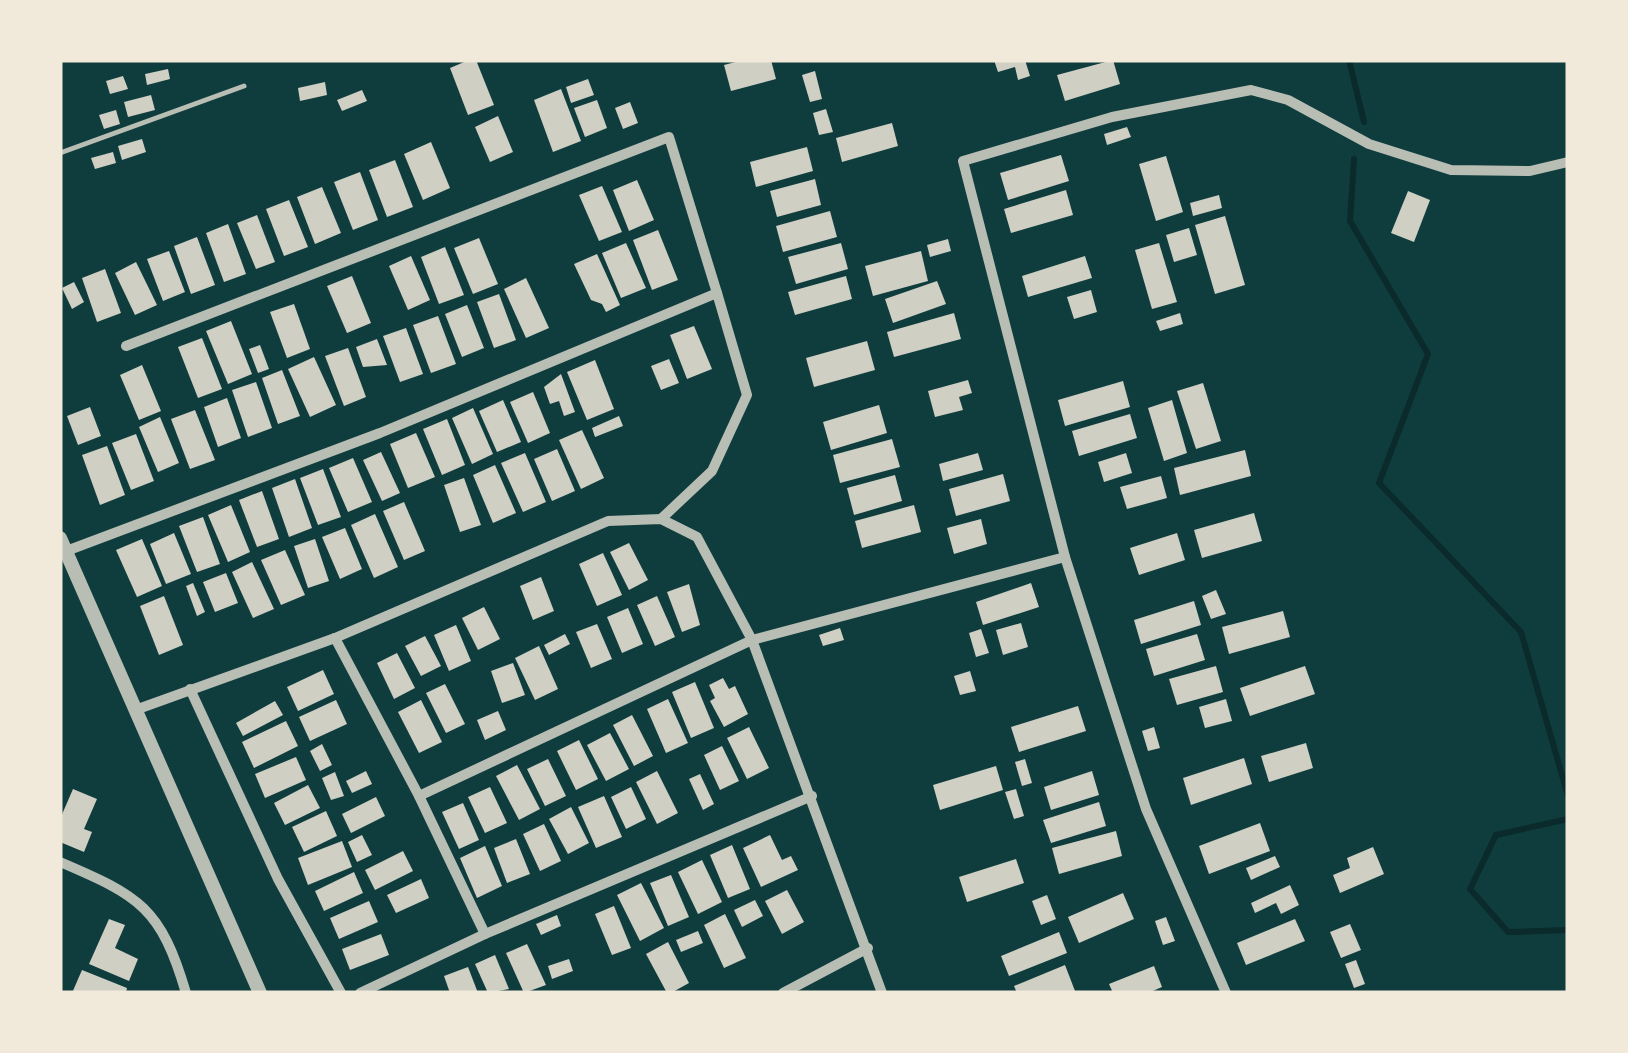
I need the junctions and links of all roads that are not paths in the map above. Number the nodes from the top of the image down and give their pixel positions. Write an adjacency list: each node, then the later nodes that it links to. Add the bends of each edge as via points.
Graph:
1 (244, 86): 2 (lane)
2 (60, 153)
3 (1568, 162): 8 (street, via 1530,171 1451,170 1369,144 1288,100 1251,90 1112,117 962,161)
4 (717, 293): 5 (street, via 669,137); 6 (street, via 746,395 712,471); 7 (street, via 380,434)
5 (126, 346)
6 (661, 518): 9 (street, via 608,521); 10 (street, via 697,537)
7 (62, 548): 12 (street)
8 (1065, 558): 10 (street); 24 (street, via 1146,809)
9 (335, 638): 11 (street); 13 (street)
10 (752, 640): 13 (street); 14 (street)
11 (190, 689): 12 (street); 20 (street, via 278,879)
12 (138, 709): 19 (street)
13 (419, 796): 16 (street)
14 (812, 796): 16 (street); 17 (street)
15 (60, 862): 18 (street, via 108,882 150,913 172,945)
16 (485, 934): 21 (street)
17 (868, 948): 22 (street); 23 (street)
18 (186, 993)
19 (260, 993)
20 (340, 993)
21 (360, 993)
22 (783, 993)
23 (882, 993)
24 (1226, 993)

